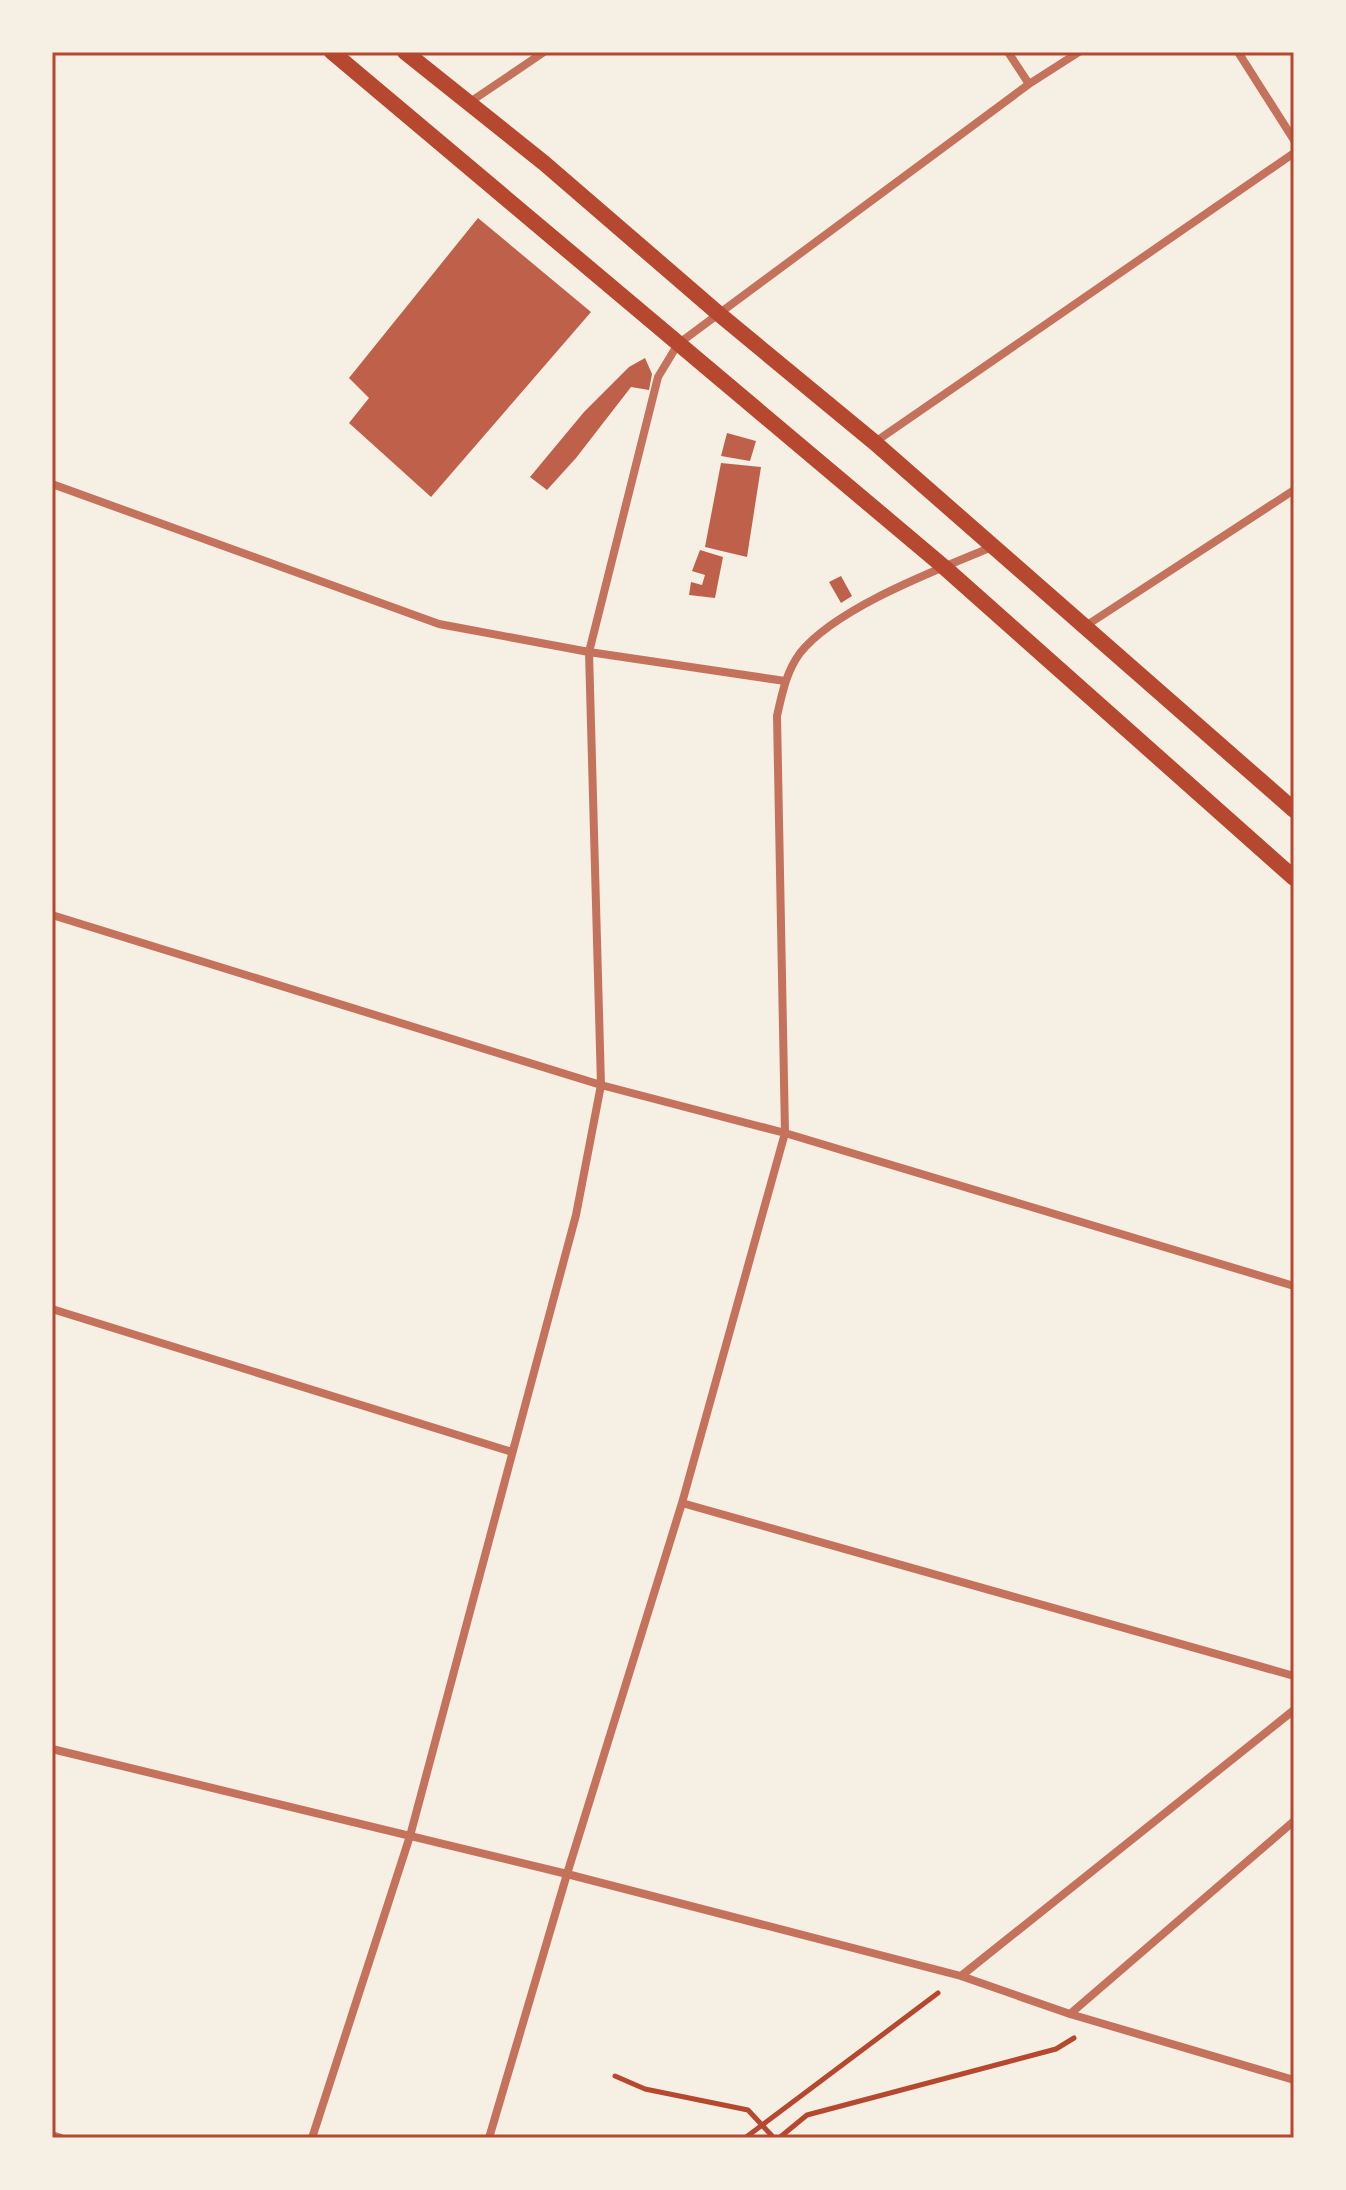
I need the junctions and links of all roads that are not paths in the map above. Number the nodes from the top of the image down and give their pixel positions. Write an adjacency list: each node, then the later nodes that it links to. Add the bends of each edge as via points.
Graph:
1 (332, 52): 12 (main road)
2 (405, 52): 8 (main road)
3 (544, 52): 8 (street)
4 (1008, 52): 7 (street)
5 (1079, 52): 7 (street)
6 (1238, 52): 9 (street)
7 (1029, 84): 11 (street)
8 (470, 102): 11 (main road)
9 (1294, 140)
10 (1294, 153): 13 (street)
11 (719, 314): 12 (street); 13 (main road)
12 (678, 344): 17 (main road); 19 (street, via 658,377)
13 (874, 442): 16 (main road)
14 (52, 484): 19 (street, via 439,624)
15 (1294, 490): 18 (street)
16 (992, 547): 17 (street); 18 (main road)
17 (944, 567): 20 (street, via 874,599 828,629 801,653); 22 (main road)
18 (1084, 628): 21 (main road)
19 (589, 652): 20 (street); 24 (street)
20 (785, 681): 25 (street, via 777,716)
21 (1294, 810)
22 (1294, 878)
23 (52, 915): 24 (street)
24 (601, 1085): 25 (street); 28 (street, via 576,1215)
25 (785, 1133): 26 (street); 29 (street)
26 (1294, 1286)
27 (52, 1309): 28 (street)
28 (512, 1452): 34 (street)
29 (682, 1503): 30 (street); 35 (street)
30 (1294, 1676)
31 (1294, 1710): 36 (street)
32 (52, 1749): 34 (street)
33 (1294, 1821): 37 (street)
34 (410, 1836): 35 (street); 41 (street)
35 (567, 1874): 36 (street); 42 (street)
36 (961, 1976): 37 (street)
37 (1070, 2014): 38 (street)
38 (1294, 2080)
39 (52, 2135): 40 (street)
40 (61, 2138)
41 (312, 2138)
42 (489, 2138)

